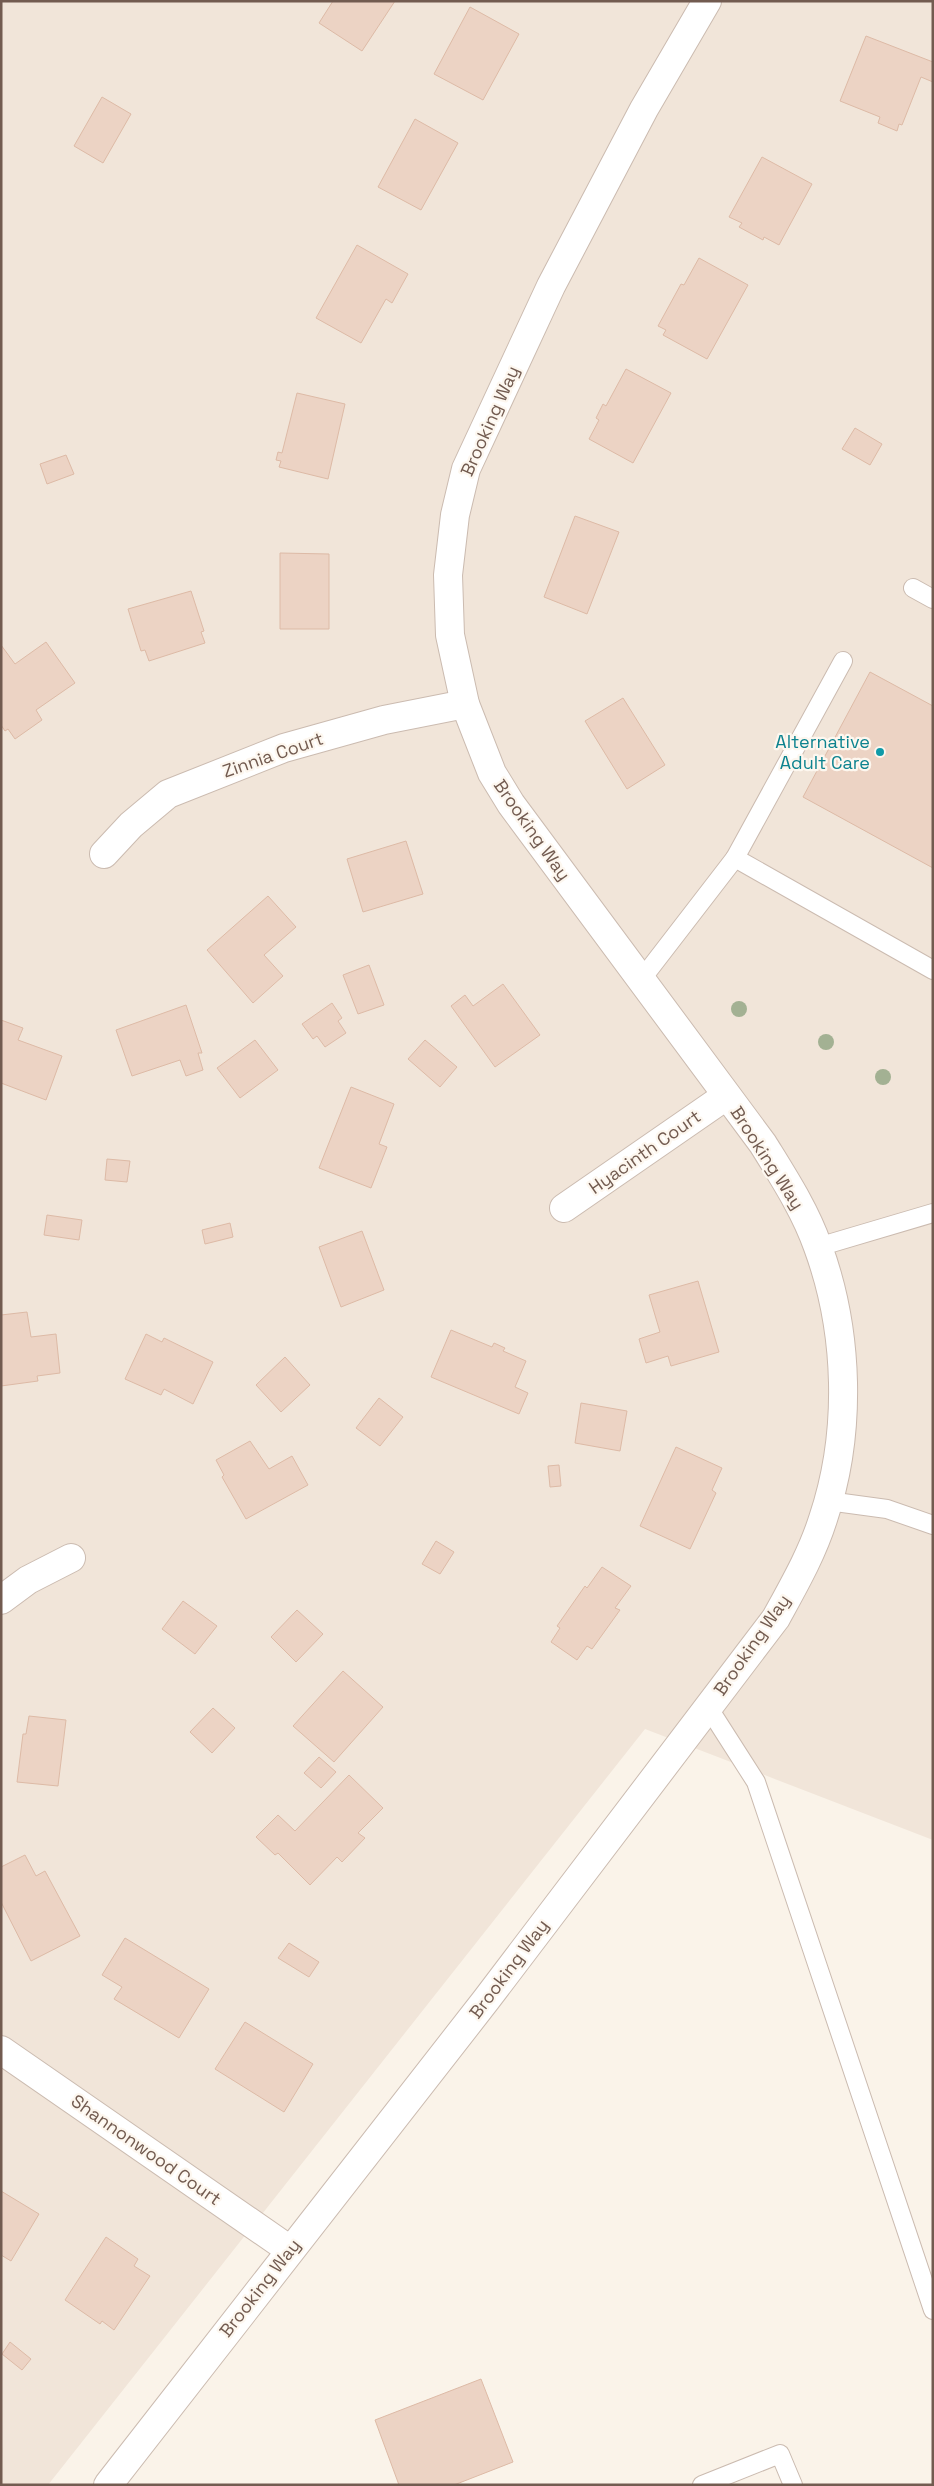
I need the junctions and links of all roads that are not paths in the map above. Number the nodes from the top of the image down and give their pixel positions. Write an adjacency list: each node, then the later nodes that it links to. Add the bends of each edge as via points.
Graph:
1 (707, 1): 5 (street, Brooking Way, via 644,109 551,286 466,469 455,515 448,575 450,635)
2 (913, 588): 3 (lane)
3 (933, 599)
4 (843, 661): 7 (lane)
5 (465, 704): 6 (street, Zinnia Court, via 384,720 284,748 168,794 131,825); 9 (street, Brooking Way, via 492,772 511,804)
6 (104, 854)
7 (735, 858): 8 (lane); 9 (lane)
8 (933, 970)
9 (641, 980): 10 (street, Brooking Way)
10 (726, 1096): 11 (street, Hyacinth Court); 13 (street, Brooking Way, via 763,1144 795,1196)
11 (564, 1208)
12 (933, 1213): 13 (lane)
13 (818, 1246): 14 (street, Brooking Way, via 840,1336 843,1398 838,1458)
14 (828, 1501): 15 (lane, via 887,1508); 18 (street, Brooking Way, via 806,1564 776,1618)
15 (933, 1525)
16 (71, 1558): 17 (street, via 28,1580)
17 (1, 1600)
18 (708, 1707): 20 (street, Brooking Way, via 486,2000); 21 (lane, via 756,1782)
19 (1, 2050): 20 (street, Shannonwood Court)
20 (290, 2250): 22 (street, Brooking Way)
21 (933, 2310)
22 (108, 2485)
23 (702, 2485): 24 (lane, via 780,2454)
24 (793, 2485)

